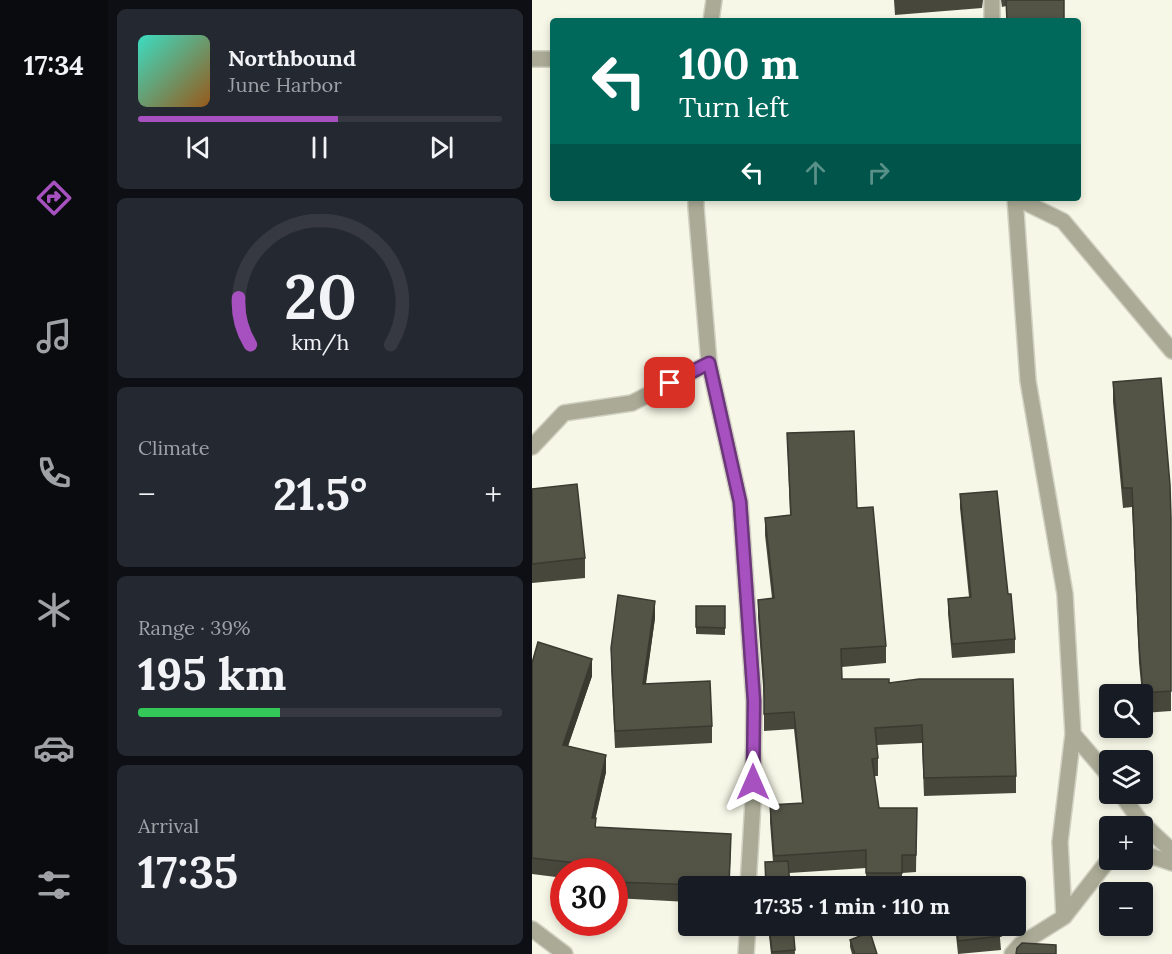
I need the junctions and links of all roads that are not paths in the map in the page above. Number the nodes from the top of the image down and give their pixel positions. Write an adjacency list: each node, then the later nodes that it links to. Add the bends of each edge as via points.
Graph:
1 (714, 0): 3 (street)
2 (992, 0): 4 (street)
3 (711, 18)
4 (992, 18)
5 (532, 58): 6 (street)
6 (550, 59)
7 (696, 201): 11 (street)
8 (1016, 201): 13 (street, via 1028,381 1065,594)
9 (1022, 201): 10 (street, via 1063,221)
10 (1171, 351)
11 (709, 363): 12 (street, via 632,403 564,413); 20 (street, via 740,502 754,701)
12 (532, 447)
13 (1073, 734): 14 (street); 21 (street, via 1060,842)
14 (1099, 764)
15 (1128, 804): 16 (street)
16 (1171, 851)
17 (1153, 857): 18 (street)
18 (1171, 863)
19 (1101, 870): 21 (street)
20 (749, 876)
21 (1064, 917): 26 (street)
22 (532, 929): 24 (street)
23 (747, 936): 25 (street)
24 (565, 954)
25 (746, 954)
26 (1012, 954)

